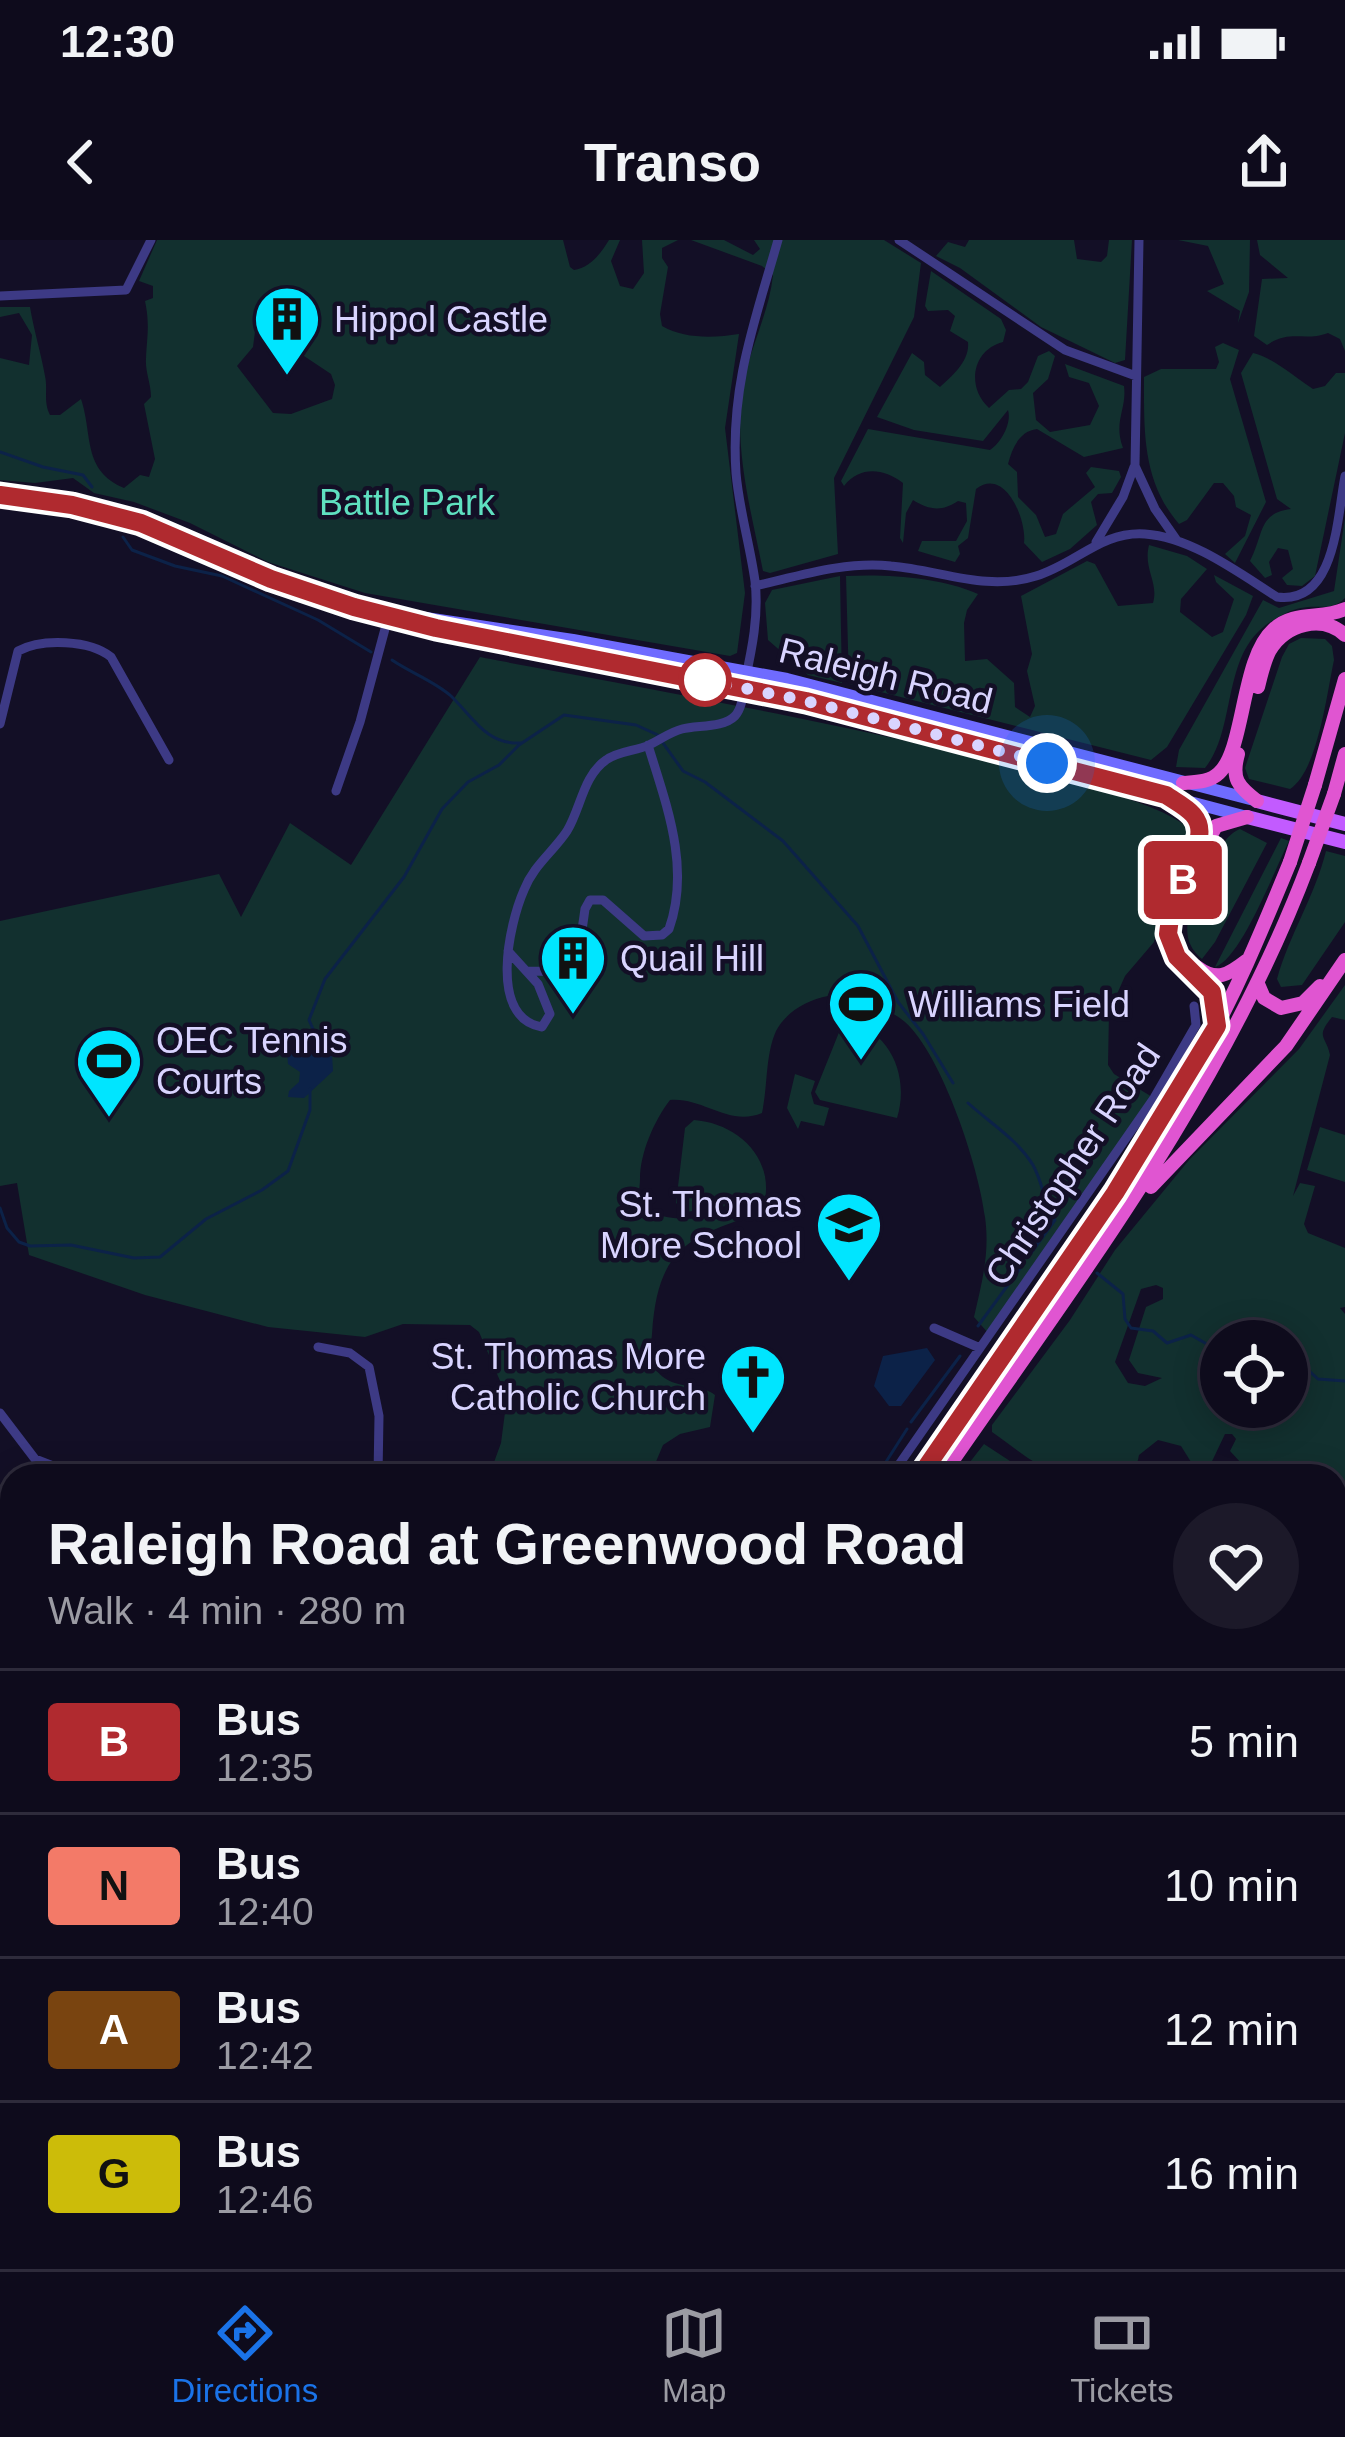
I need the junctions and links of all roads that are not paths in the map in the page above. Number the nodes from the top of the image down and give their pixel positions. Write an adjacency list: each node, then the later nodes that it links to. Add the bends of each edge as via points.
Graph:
1 (152, 240): 5 (street, via 126,290)
2 (778, 240): 12 (street, via 738,379 736,472)
3 (899, 240): 6 (street, via 1065,350)
4 (1139, 240): 6 (street)
5 (0, 296)
6 (1136, 376): 7 (street)
7 (1135, 466): 10 (street); 11 (street)
8 (1345, 476): 10 (street, via 1324,574 1303,595 1277,597)
9 (0, 495): 14 (main road, Raleigh Road, via 141,523 294,588)
10 (1176, 539): 11 (street, via 1130,534)
11 (1096, 542): 12 (street, via 1062,566 1009,582 874,565)
12 (755, 586): 17 (street)
13 (1345, 609): 24 (highway, via 1299,616 1273,630 1254,666 1226,764 1208,780)
14 (389, 614): 15 (main road, Raleigh Road); 25 (street)
15 (406, 617): 17 (main road, Raleigh Road); 19 (main road, Raleigh Road)
16 (1345, 635): 27 (highway, via 1306,624 1269,651 1234,769 1239,787)
17 (748, 672): 19 (street); 24 (main road, Raleigh Road)
18 (1345, 679): 33 (highway, bridge, via 1303,824)
19 (744, 688): 21 (street, via 730,720); 26 (main road, Raleigh Road)
20 (0, 724): 23 (street, via 18,651 40,644 97,648 111,657)
21 (658, 740): 32 (street, via 608,758 592,774 566,832 524,888); 35 (street, via 678,862 669,929 644,936 603,900 590,900 576,971)
22 (1345, 754): 36 (highway, bridge)
23 (169, 760)
24 (1183, 783): 27 (main road, Raleigh Road)
25 (336, 790)
26 (1166, 795): 28 (main road, Raleigh Road); 38 (highway, via 1201,829 1169,916 1169,941 1212,992)
27 (1257, 801): 29 (main road, Raleigh Road)
28 (1247, 817): 30 (main road, Raleigh Road); 33 (highway, via 1210,834 1176,931 1184,955 1212,976)
29 (1345, 824)
30 (1345, 842)
31 (1345, 946): 36 (highway, via 1303,1003 1274,1006)
32 (508, 951): 35 (street); 35 (street, via 512,1000 542,1027 549,1006)
33 (1250, 958): 38 (highway)
34 (1345, 960): 39 (highway, via 1286,1046)
35 (527, 971)
36 (1258, 984): 39 (highway)
37 (1195, 1006): 42 (street, Christopher Road, via 1196,1025 1154,1098)
38 (1217, 1026): 47 (highway, via 1136,1161)
39 (1112, 1232): 48 (highway)
40 (934, 1328): 42 (street)
41 (318, 1347): 45 (street, via 350,1353 369,1367)
42 (980, 1348): 46 (street, Christopher Road)
43 (0, 1413): 44 (street)
44 (43, 1464)
45 (378, 1464)
46 (898, 1464)
47 (928, 1464)
48 (950, 1464)

